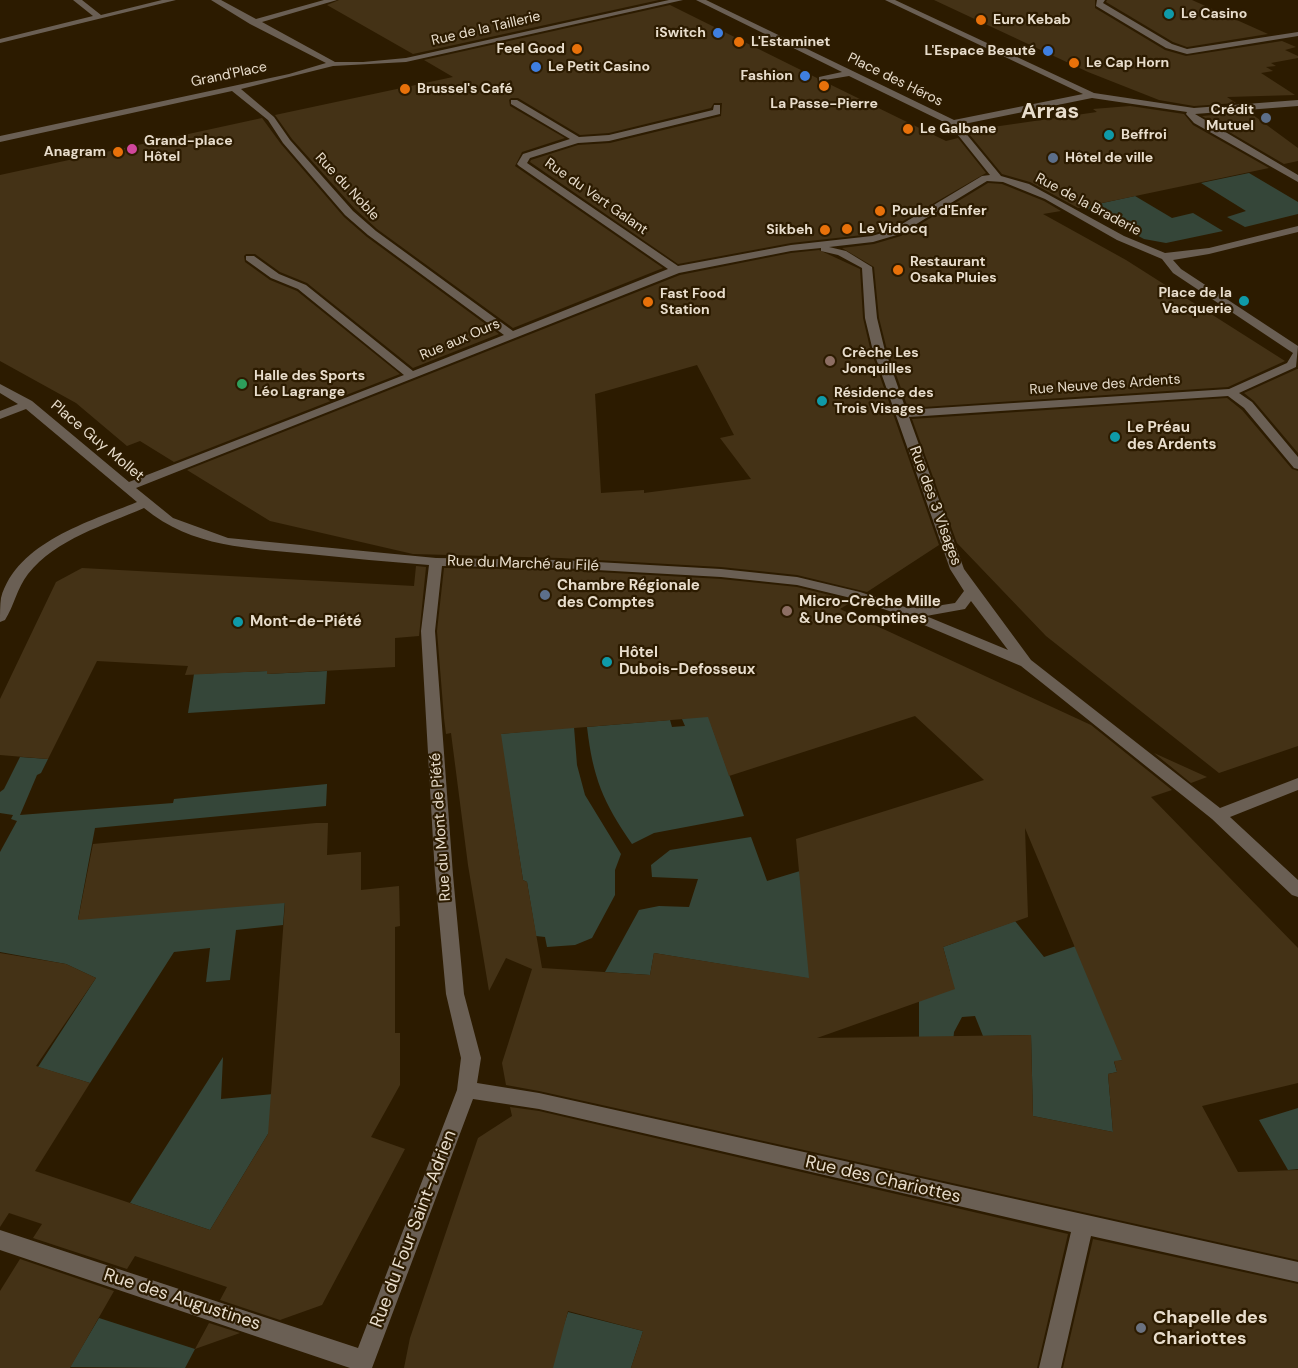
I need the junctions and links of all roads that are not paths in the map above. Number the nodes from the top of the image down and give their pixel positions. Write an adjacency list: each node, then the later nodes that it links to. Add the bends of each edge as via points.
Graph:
1 (77, 0): 9 (street)
2 (172, 0): 9 (street)
3 (215, 0): 10 (street)
4 (333, 0): 10 (street)
5 (679, 0): 13 (street, Rue de la Taillerie, via 406,60)
6 (700, 0): 14 (street, Place des Héros)
7 (889, 0): 17 (street)
8 (1101, 0): 11 (street, via 1099,4 1169,46 1187,52)
9 (100, 18): 12 (street)
10 (253, 22): 13 (street)
11 (1298, 34)
12 (0, 41)
13 (333, 64): 16 (street, Grand'Place)
14 (849, 73): 15 (street); 22 (street, Place des Héros)
15 (822, 80)
16 (233, 88): 23 (street, Grand'Place); 32 (street, Rue du Noble, via 263,111 349,213)
17 (1092, 95): 21 (street); 22 (street)
18 (513, 102): 24 (street)
19 (1298, 103): 21 (street)
20 (717, 107): 24 (street, via 717,112 609,138)
21 (1194, 111): 26 (street, via 1190,114 1197,121)
22 (953, 123): 25 (street, Place des Héros)
23 (0, 139)
24 (577, 140): 31 (street, Rue du Vert Galant, via 526,156 522,164)
25 (997, 177): 28 (street, via 985,178 896,232); 29 (street, Rue de la Braderie, via 1039,193 1139,248)
26 (1298, 179)
27 (1298, 229): 29 (street)
28 (813, 247): 31 (street, Rue aux Ours); 38 (street, Rue des 3 Visages, via 842,252 867,267 871,318)
29 (1166, 257): 33 (street, via 1177,271 1277,335)
30 (250, 258): 34 (street, via 275,276 302,287)
31 (676, 270): 32 (street, Rue aux Ours)
32 (511, 335): 34 (street, Rue aux Ours)
33 (1298, 353): 36 (street, Rue Neuve des Ardents, via 1292,365)
34 (412, 376): 41 (street, Rue aux Ours)
35 (0, 388): 37 (street, Place Guy Mollet)
36 (1231, 392): 38 (street, Rue Neuve des Ardents); 40 (street, via 1248,405)
37 (28, 404): 39 (street, Place Guy Mollet); 41 (street, Place Guy Mollet)
38 (901, 414): 45 (street, Rue des 3 Visages, via 951,553)
39 (0, 415)
40 (1298, 465)
41 (126, 487): 42 (street, Place Guy Mollet)
42 (145, 503): 43 (street, Place Guy Mollet); 47 (street, via 48,550 14,584)
43 (188, 530): 44 (street, Rue du Marché au Filé, via 227,542)
44 (436, 562): 46 (street, Rue du Marché au Filé, via 721,573 797,581); 52 (street, Rue du Mont de Piété, via 428,631 455,994 471,1058)
45 (971, 591): 46 (street, via 960,606); 48 (street, Rue des 3 Visages)
46 (903, 611): 48 (street, Rue du Marché au Filé)
47 (0, 617)
48 (1026, 663): 50 (street, Rue des 3 Visages)
49 (1298, 784): 50 (street)
50 (1218, 815): 51 (street, Rue des 3 Visages)
51 (1298, 890)
52 (468, 1090): 53 (street, Rue des Chariottes, via 539,1101); 56 (street, Rue du Four Saint-Adrien)
53 (1083, 1226): 55 (street, Rue des Chariottes); 57 (street)
54 (0, 1240): 56 (street, Rue des Augustines)
55 (1298, 1272)
56 (362, 1364)
57 (1050, 1368)

